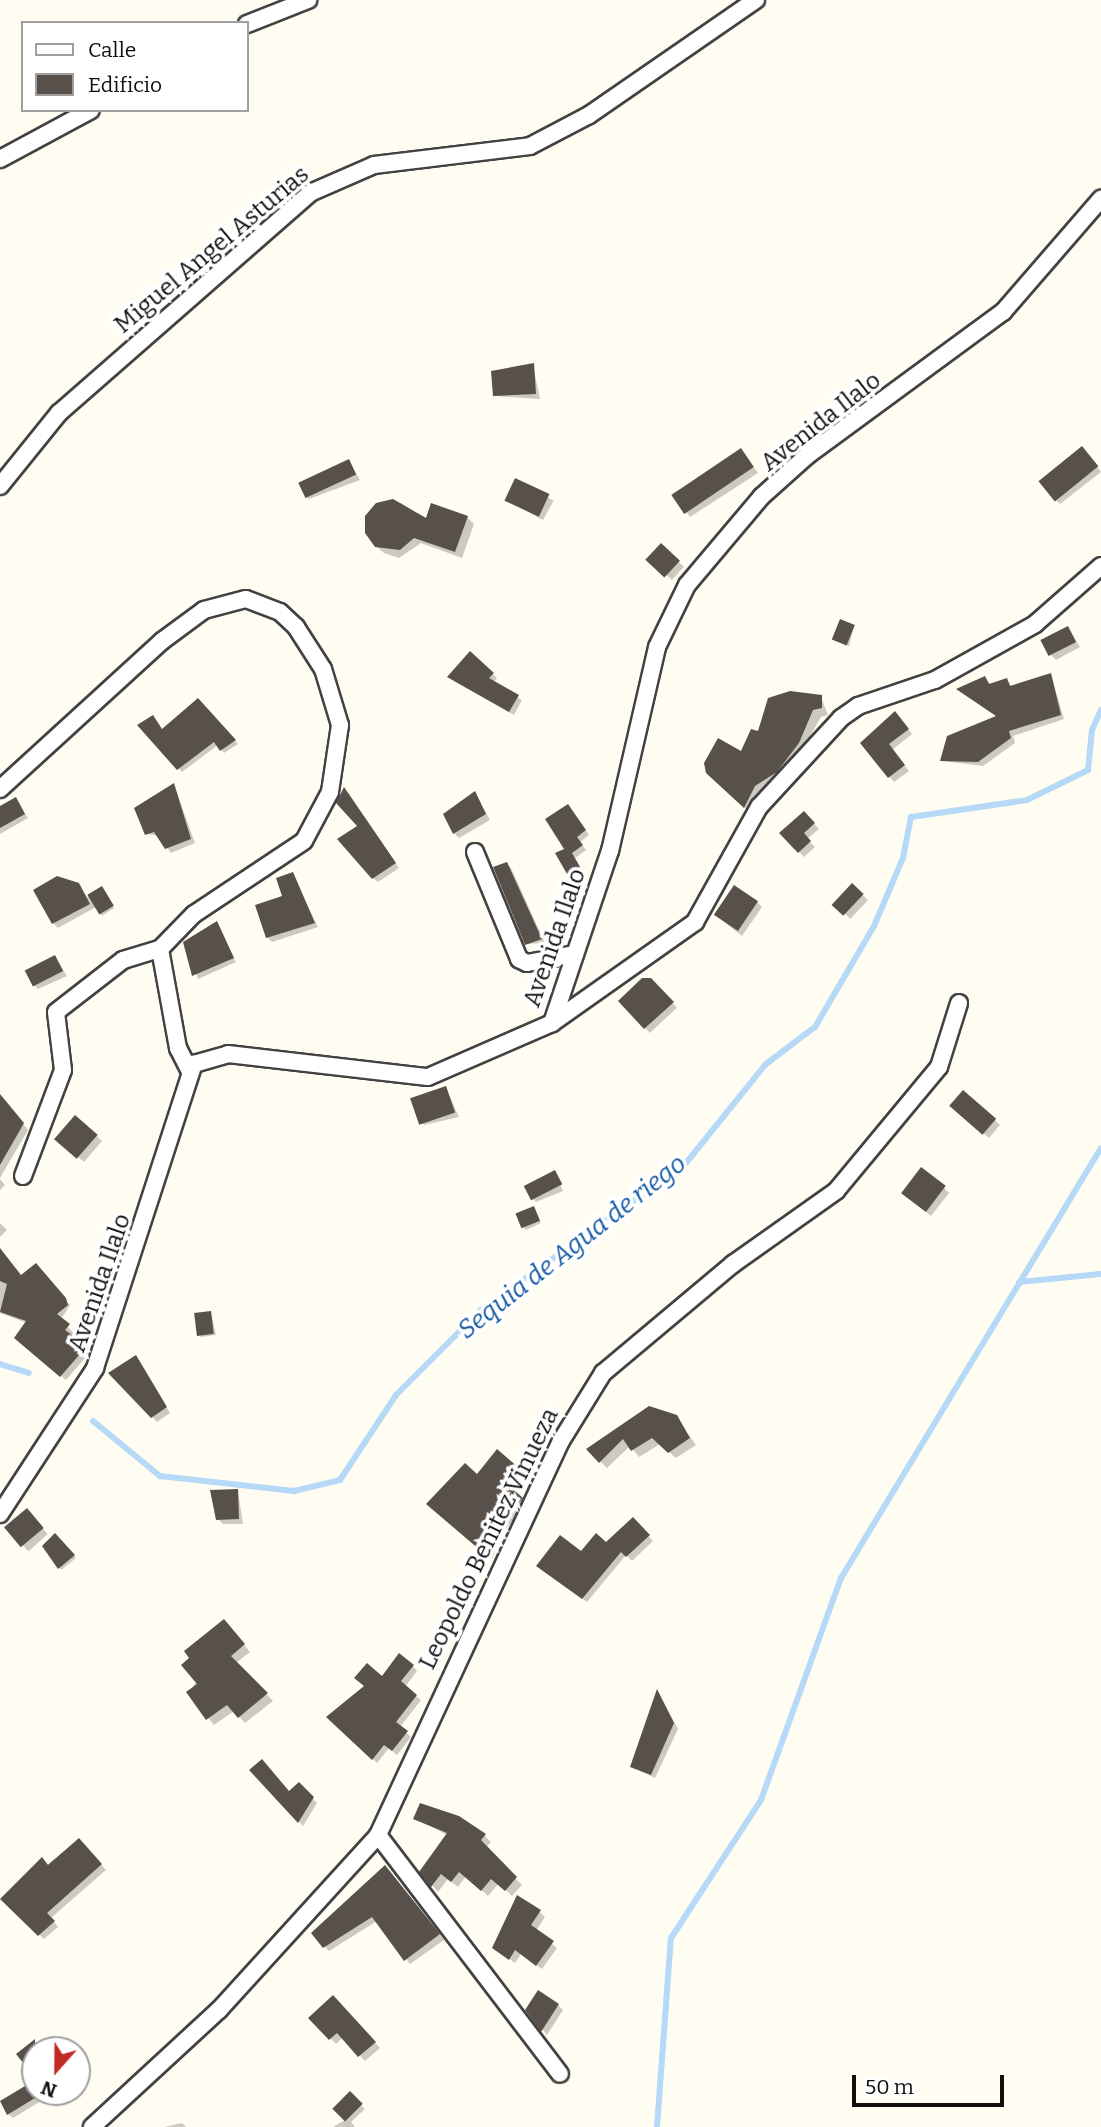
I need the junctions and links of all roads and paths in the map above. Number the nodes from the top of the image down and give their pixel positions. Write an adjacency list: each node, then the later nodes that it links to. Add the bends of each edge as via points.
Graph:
1 (308, 0): 3 (street)
2 (756, 0): 7 (street, Miguel Angel Asturias, via 589,115 530,146 374,165 310,193 59,413)
3 (248, 24)
4 (87, 112): 5 (street)
5 (0, 159)
6 (1101, 199): 12 (street, Avenida Ilalo, via 1003,312 808,455 702,563 657,647 610,851)
7 (0, 486)
8 (1101, 566): 14 (street, via 1035,624 935,680 858,706 841,718 759,807 695,922)
9 (0, 789): 11 (street, via 162,641 204,610 246,598 280,612 296,627 323,669 340,725 323,811 304,841 194,914)
10 (475, 852): 12 (street, via 519,959 527,963)
11 (160, 949): 15 (street, via 178,1048); 16 (street, via 123,960 55,1012 63,1070)
12 (575, 954): 14 (street, Avenida Ilalo)
13 (959, 1003): 18 (street, Leopoldo Benitez Vinueza, via 939,1067 836,1192 733,1264 627,1351 589,1391 478,1612)
14 (552, 1023): 15 (street, Avenida Ilalo, via 428,1077 228,1054 204,1058)
15 (189, 1070): 17 (street, Avenida Ilalo, via 95,1368)
16 (23, 1176)
17 (0, 1514)
18 (378, 1835): 19 (street); 20 (street, Leopoldo Benitez Vinueza, via 219,2010)
19 (560, 2074)
20 (92, 2127)

